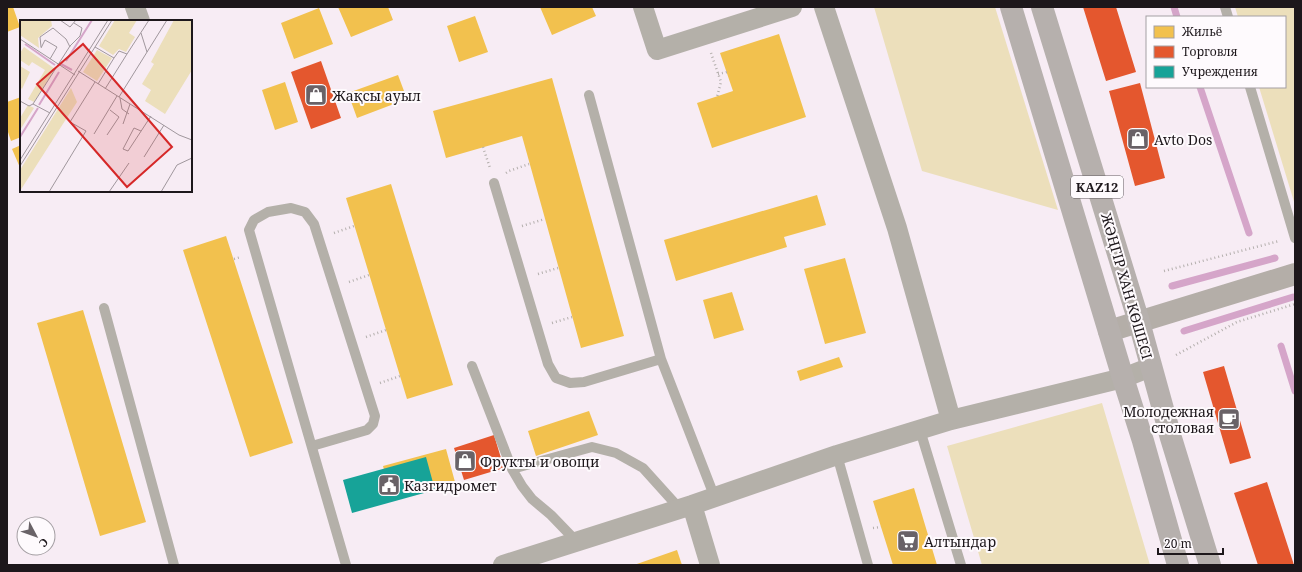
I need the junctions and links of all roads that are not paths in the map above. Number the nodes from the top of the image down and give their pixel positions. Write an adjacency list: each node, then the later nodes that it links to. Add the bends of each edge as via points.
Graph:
1 (136, 7): 7 (street)
2 (644, 7): 3 (street, via 657,50)
3 (792, 7)
4 (824, 7): 20 (street, via 896,228)
5 (1012, 7): 15 (main road, KAZ12)
6 (1042, 7): 14 (main road, ЖӘҢГІР ХАН КӨШЕСІ / KAZ12)
7 (140, 20)
8 (1250, 88): 11 (lane)
9 (589, 95): 16 (lane)
10 (494, 183): 16 (lane, via 548,364 556,378 570,383 584,382)
11 (1295, 237)
12 (1295, 274): 14 (street)
13 (104, 308): 28 (lane)
14 (1138, 322): 15 (street); 18 (main road, ЖӘҢГІР ХАН КӨШЕСІ / KAZ12)
15 (1109, 331): 19 (main road, KAZ12)
16 (661, 359): 25 (lane)
17 (472, 366): 24 (lane)
18 (1151, 367): 19 (street); 35 (main road, ЖӘҢГІР ХАН КӨШЕСІ / KAZ12)
19 (1123, 378): 20 (street); 34 (main road, KAZ12)
20 (952, 420): 21 (street)
21 (920, 430): 23 (street); 33 (lane)
22 (312, 446): 22 (lane, via 249,230 254,220 268,212 291,208 304,212 314,224 375,416 373,424 367,430); 29 (lane)
23 (837, 455): 25 (street); 32 (lane)
24 (512, 468): 26 (lane, via 592,447 616,453 643,468); 27 (lane, via 532,499)
25 (715, 498): 26 (street)
26 (686, 507): 27 (street); 31 (street)
27 (577, 542): 30 (street)
28 (174, 565)
29 (346, 565)
30 (503, 565)
31 (710, 565)
32 (868, 565)
33 (961, 565)
34 (1178, 565)
35 (1210, 565)

